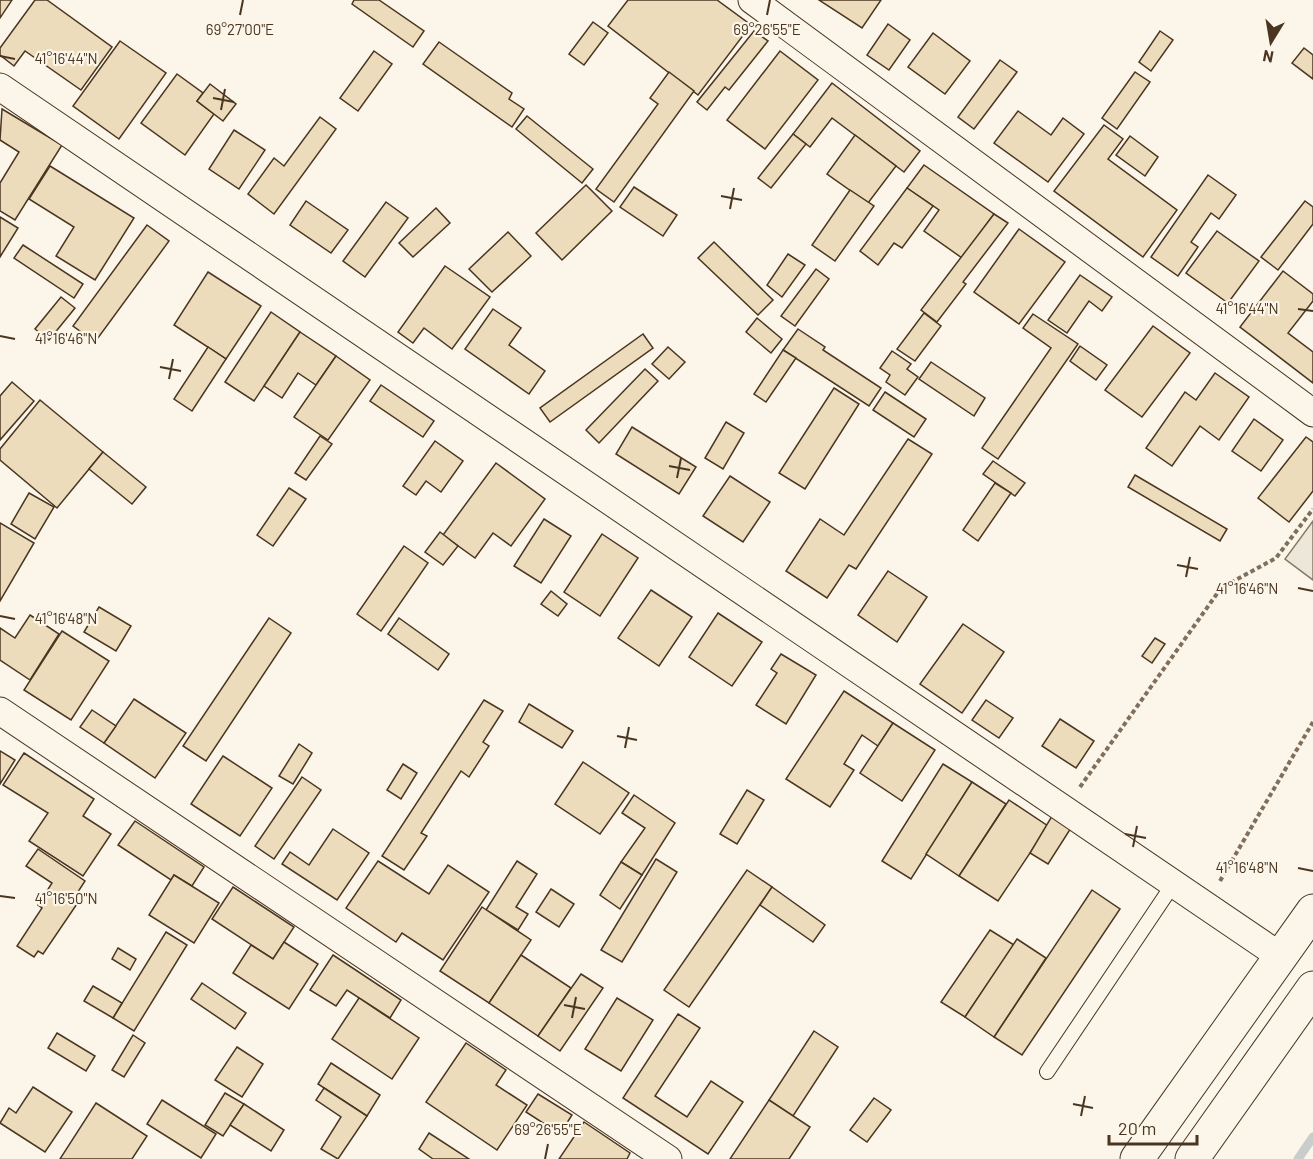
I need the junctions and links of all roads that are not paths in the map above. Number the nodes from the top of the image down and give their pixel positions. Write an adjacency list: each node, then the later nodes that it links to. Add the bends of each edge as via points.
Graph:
1 (752, 0): 3 (street)
2 (0, 87): 5 (street)
3 (1313, 413)
4 (0, 711): 10 (street)
5 (1174, 883): 7 (street); 9 (lane)
6 (1313, 910): 7 (highway)
7 (1280, 956): 11 (highway)
8 (1313, 988): 12 (highway)
9 (1047, 1072)
10 (668, 1159)
11 (1137, 1159)
12 (1191, 1159)

